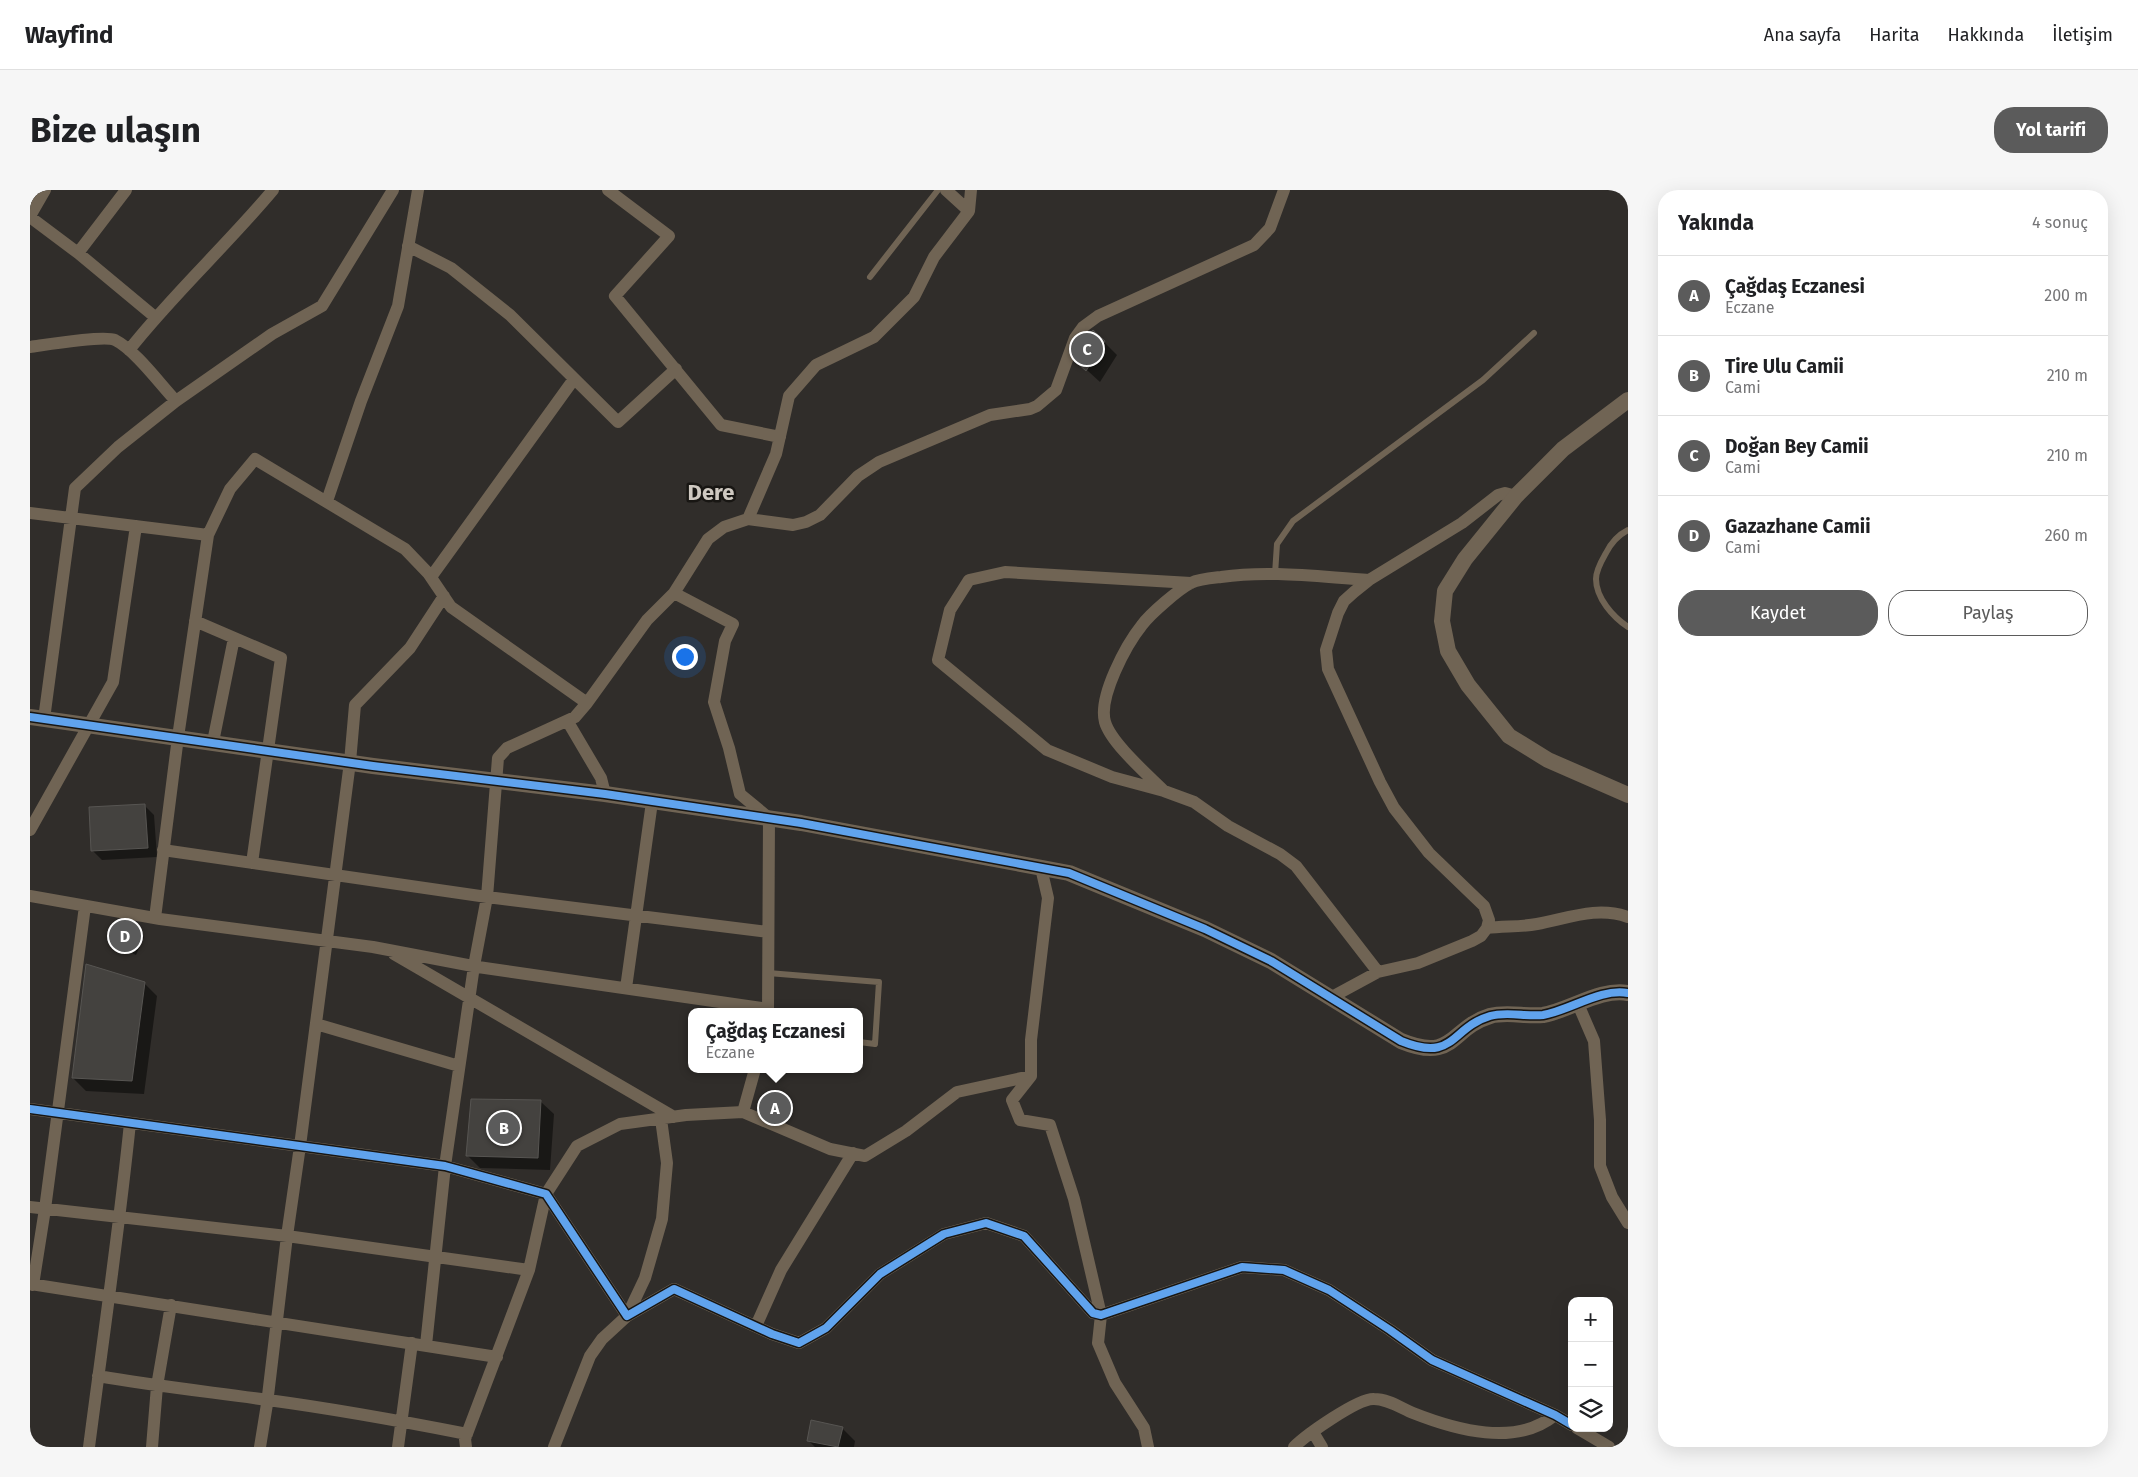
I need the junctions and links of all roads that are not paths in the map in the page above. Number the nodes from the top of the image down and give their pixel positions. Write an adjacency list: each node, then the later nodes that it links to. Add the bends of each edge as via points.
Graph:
1 (45, 190): 12 (street)
2 (126, 190): 14 (street)
3 (274, 190): 16 (street)
4 (393, 190): 23 (street, via 322,306 272,334)
5 (418, 190): 13 (street)
6 (608, 190): 20 (street, via 669,236 615,296)
7 (938, 190): 15 (lane)
8 (946, 190): 11 (street)
9 (971, 190): 11 (street)
10 (1284, 190): 29 (street, via 1270,228 1254,245 1098,316 1083,327 1072,345 1056,390 1044,402 1030,409 990,415 879,462 858,476 820,515 806,522 794,524)
11 (969, 211): 24 (street, via 934,258 914,297 874,337 816,365 789,396)
12 (30, 217): 14 (street)
13 (408, 246): 21 (street, via 451,268 510,315); 26 (street, via 398,306)
14 (78, 252): 16 (street)
15 (870, 277)
16 (155, 317): 19 (street)
17 (1534, 333): 33 (lane, via 1483,380 1293,521 1277,544)
18 (30, 347): 19 (street, via 114,339)
19 (129, 350): 23 (street)
20 (676, 369): 21 (street, via 618,422); 24 (street, via 721,425)
21 (574, 379): 34 (street)
22 (1628, 400): 25 (street, via 1563,449)
23 (176, 401): 28 (street, via 118,446 75,488)
24 (780, 437): 29 (street)
25 (1516, 496): 35 (street, via 1498,495 1427,546); 53 (street, via 1465,559 1445,591 1442,621 1448,651 1468,686 1509,736 1548,760)
26 (327, 501): 32 (street, via 255,459 230,489); 34 (street, via 405,549)
27 (30, 513): 28 (street)
28 (70, 518): 30 (street); 43 (street)
29 (748, 519): 37 (street, via 724,527 708,539)
30 (136, 526): 32 (street); 45 (street, via 113,682)
31 (1628, 530): 40 (lane, via 1609,547 1596,578 1607,607)
32 (208, 535): 39 (street)
33 (1275, 574): 35 (street); 36 (street, via 1244,574)
34 (431, 577): 38 (street)
35 (1369, 580): 67 (street, via 1344,601 1338,612 1326,650 1328,668 1394,808 1429,853 1484,906 1488,913)
36 (1191, 583): 51 (street, via 1142,625 1106,692 1103,710 1105,724 1115,740); 51 (street, via 1005,572 969,580 950,610 938,660 1047,750 1112,777)
37 (674, 593): 42 (street, via 647,620); 55 (street, via 733,624 725,640 714,702 740,794)
38 (444, 596): 42 (street, via 452,607); 49 (street, via 410,648 355,705)
39 (196, 621): 41 (street); 46 (street)
40 (1628, 627)
41 (234, 638): 47 (street); 48 (street, via 281,658)
42 (587, 703): 44 (street)
43 (37, 718): 45 (street)
44 (568, 722): 50 (street, via 507,748 498,758); 52 (street, via 601,778)
45 (90, 725): 46 (street); 56 (street)
46 (178, 737): 47 (street); 57 (street)
47 (213, 742): 48 (street)
48 (267, 750): 49 (street); 58 (street)
49 (350, 762): 50 (street); 60 (street)
50 (497, 781): 52 (street); 62 (street)
51 (1164, 791): 72 (street, via 1194,802 1296,866)
52 (605, 794): 54 (street)
53 (1628, 795)
54 (652, 802): 55 (street); 64 (street)
55 (769, 818): 59 (street); 68 (street)
56 (30, 830)
57 (163, 850): 58 (street); 66 (street)
58 (252, 863): 60 (street)
59 (1041, 868): 77 (street, via 1069,874 1205,929 1271,961); 85 (street, via 1048,898 1031,1040)
60 (335, 876): 62 (street); 69 (street)
61 (30, 896): 63 (street)
62 (487, 897): 64 (street); 71 (street)
63 (85, 906): 66 (street); 88 (street)
64 (635, 916): 68 (street); 74 (street)
65 (1628, 917): 67 (street, via 1602,911 1536,924)
66 (155, 918): 69 (street)
67 (1487, 928): 72 (street, via 1472,941 1418,963)
68 (768, 932): 73 (street)
69 (326, 941): 70 (street); 81 (street)
70 (386, 949): 71 (street); 76 (street)
71 (474, 966): 74 (street); 76 (street)
72 (1378, 972): 77 (street)
73 (768, 973): 80 (street); 82 (lane, via 879,982 875,1044)
74 (626, 988): 79 (street)
75 (1628, 993): 78 (street, via 1609,993)
76 (469, 998): 83 (street); 89 (street)
77 (1330, 998): 78 (street, via 1401,1041 1426,1048 1449,1044 1478,1021 1491,1016 1541,1015)
78 (1578, 1004): 98 (street, via 1594,1041 1600,1166 1612,1197)
79 (749, 1008)
80 (768, 1008)
81 (316, 1024): 83 (street); 91 (street)
82 (863, 1042)
83 (460, 1066): 93 (street)
84 (754, 1073): 87 (street)
85 (1030, 1076): 92 (street, via 957,1092 906,1131 865,1156); 105 (street, via 1012,1100 1020,1120 1050,1125 1074,1199)
86 (30, 1109): 88 (street)
87 (743, 1112): 89 (street); 92 (street, via 830,1149)
88 (57, 1113): 90 (street); 96 (street)
89 (667, 1118): 94 (street, via 620,1124 577,1146); 106 (street, via 662,1219 645,1278)
90 (130, 1123): 91 (street); 97 (street)
91 (300, 1146): 93 (street); 99 (street)
92 (853, 1153): 108 (street, via 780,1270)
93 (445, 1166): 94 (street); 100 (street)
94 (546, 1194): 101 (street); 106 (street)
95 (30, 1207): 96 (street)
96 (46, 1209): 97 (street); 102 (street)
97 (120, 1218): 99 (street); 103 (street)
98 (1628, 1223)
99 (287, 1236): 100 (street); 107 (street)
100 (435, 1257): 101 (street); 110 (street)
101 (529, 1270): 111 (street)
102 (32, 1284): 103 (street)
103 (108, 1296): 104 (street); 112 (street)
104 (171, 1305): 107 (street); 113 (street)
105 (1101, 1315): 108 (street, via 1093,1313 1024,1236 986,1223 944,1234 880,1274 826,1328 799,1342); 115 (street, via 1242,1266 1284,1270 1329,1290 1432,1360); 127 (street, via 1098,1343 1115,1383 1144,1428)
106 (627, 1316): 108 (street, via 674,1289); 126 (street, via 602,1339 590,1356)
107 (278, 1321): 109 (street); 114 (street)
108 (756, 1326)
109 (412, 1343): 110 (street); 116 (street)
110 (426, 1345): 111 (street)
111 (498, 1357): 120 (street)
112 (98, 1376): 113 (street); 121 (street)
113 (157, 1386): 114 (street); 122 (street)
114 (268, 1400): 116 (street); 123 (street)
115 (1555, 1415): 117 (street); 118 (street, via 1521,1431 1492,1433 1434,1421 1373,1398 1355,1404)
116 (401, 1421): 120 (street); 124 (street)
117 (1568, 1423)
118 (1313, 1432): 128 (street); 129 (street)
119 (1584, 1432): 130 (street)
120 (467, 1434): 125 (street, via 464,1439)
121 (89, 1447)
122 (152, 1447)
123 (260, 1447)
124 (398, 1447)
125 (466, 1447)
126 (554, 1447)
127 (1148, 1447)
128 (1294, 1447)
129 (1322, 1447)
130 (1609, 1447)

